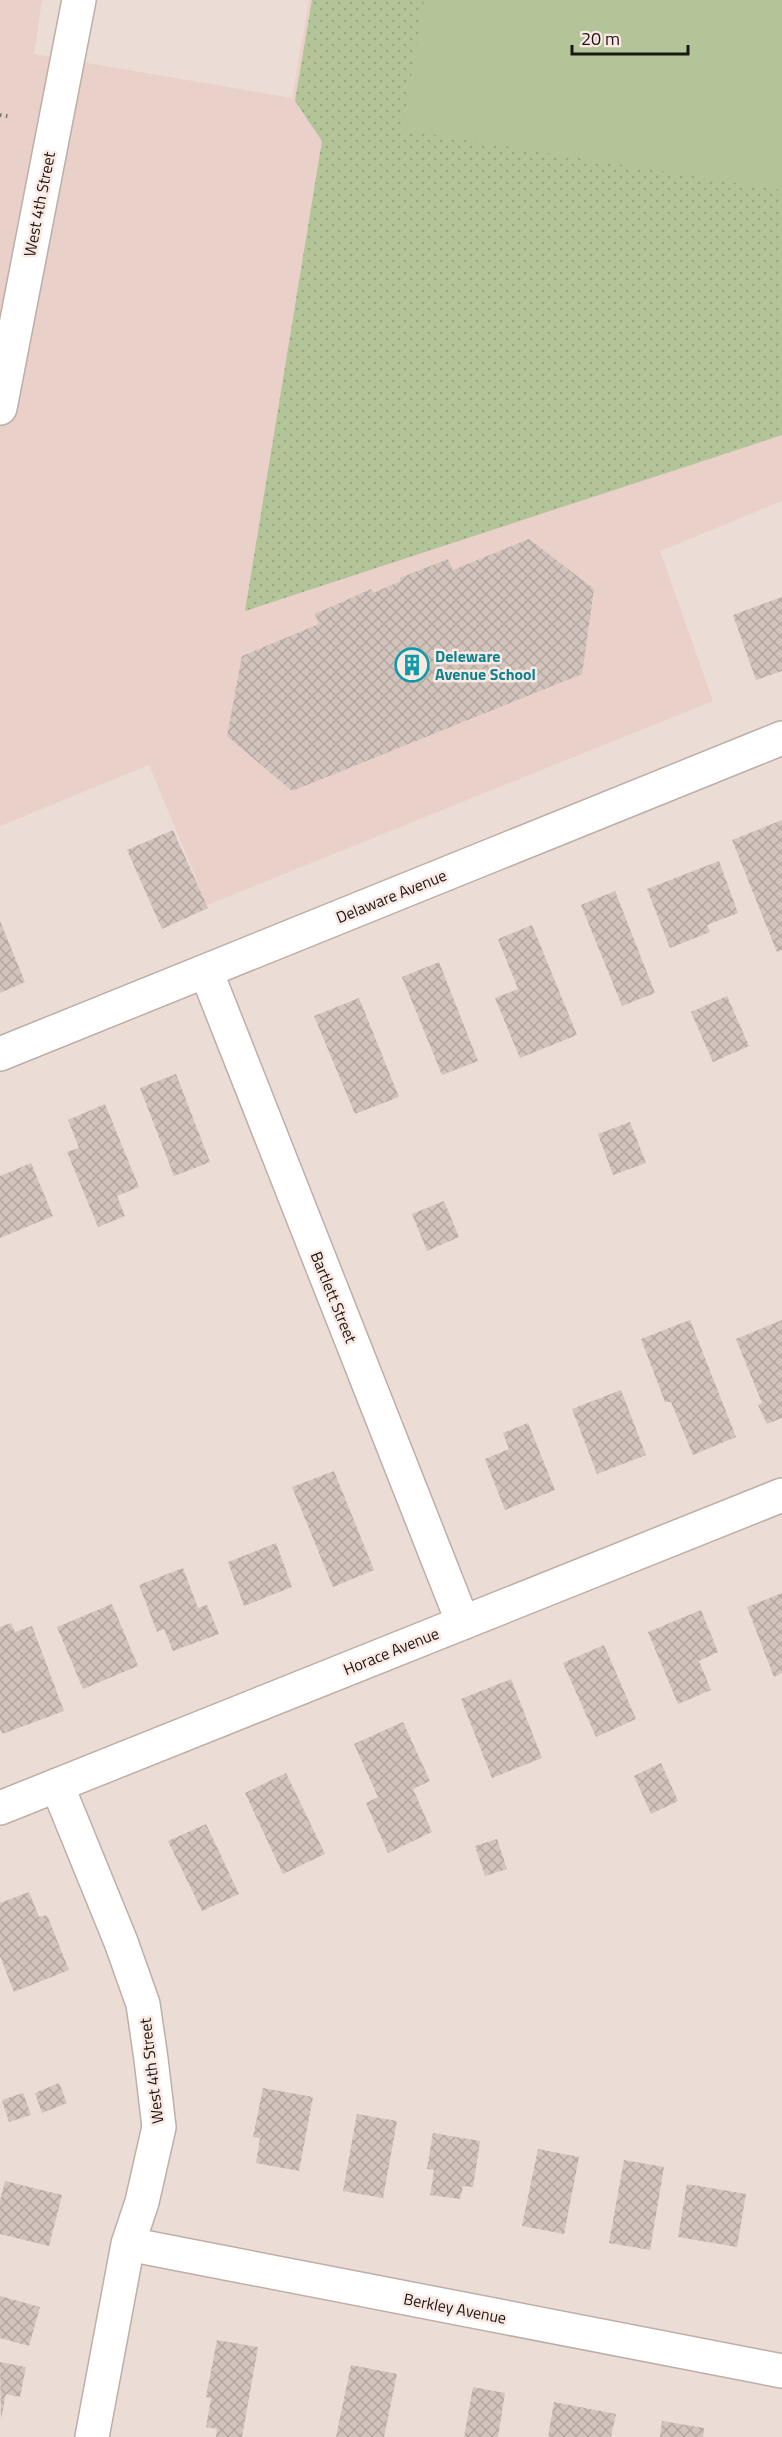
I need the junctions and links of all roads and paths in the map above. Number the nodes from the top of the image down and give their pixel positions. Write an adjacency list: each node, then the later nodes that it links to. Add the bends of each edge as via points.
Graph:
1 (78, 0): 4 (street, West 4th Street)
2 (0, 115): 3 (path)
3 (11, 117)
4 (0, 408)
5 (782, 738): 6 (street, Delaware Avenue)
6 (206, 971): 7 (street, Delaware Avenue); 9 (street, Bartlett Street)
7 (0, 1054)
8 (782, 1495): 9 (street, Horace Avenue)
9 (463, 1623): 10 (street, Horace Avenue)
10 (57, 1785): 11 (street, Horace Avenue); 12 (street, West 4th Street, via 121,1942 148,2031 159,2127)
11 (0, 1808)
12 (128, 2244): 13 (street, Berkley Avenue); 14 (street, West 4th Street)
13 (782, 2372)
14 (92, 2437)

